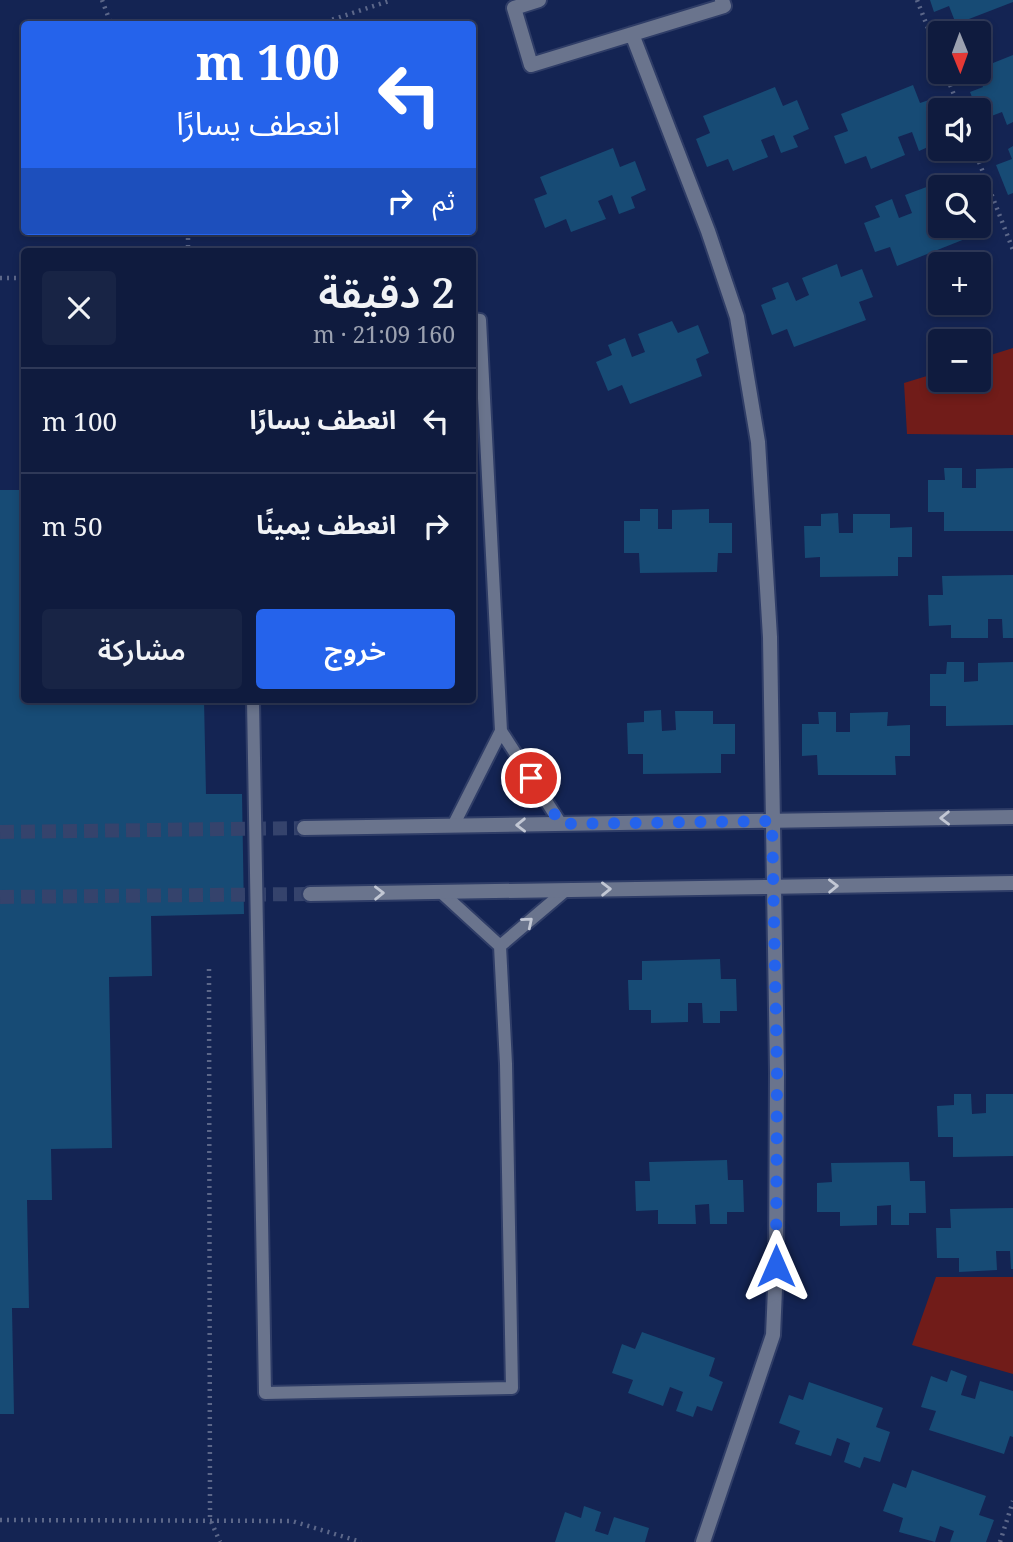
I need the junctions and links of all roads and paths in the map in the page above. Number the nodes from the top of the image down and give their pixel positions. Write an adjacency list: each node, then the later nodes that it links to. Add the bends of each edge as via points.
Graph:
1 (102, 0): 6 (path)
2 (393, 0): 7 (path)
3 (539, 0): 9 (street, via 514,8 531,65)
4 (722, 0): 9 (street, via 723,6)
5 (917, 0): 8 (path)
6 (110, 21)
7 (328, 21)
8 (928, 28)
9 (632, 34): 18 (street, via 737,317 758,442 770,637)
10 (979, 161): 11 (path)
11 (1013, 250)
12 (0, 278): 13 (path)
13 (21, 278)
14 (476, 320): 16 (lane, via 480,320)
15 (253, 703): 27 (lane, via 265,1393 512,1388)
16 (501, 731): 19 (lane); 20 (lane)
17 (1013, 817): 18 (street, one-way to 18)
18 (772, 821): 19 (street); 23 (street)
19 (561, 824): 20 (street, one-way to 20)
20 (453, 826): 21 (street)
21 (304, 828)
22 (1013, 883): 23 (street, one-way to 22)
23 (773, 887): 24 (street, one-way to 23); 34 (street, via 777,1085 773,1335)
24 (566, 890): 25 (street); 27 (lane, one-way to 24)
25 (441, 892): 26 (street, one-way to 25); 27 (lane)
26 (310, 894)
27 (500, 946)
28 (209, 969): 30 (path)
29 (1013, 1501): 35 (path)
30 (210, 1519): 31 (path); 32 (path); 33 (path, via 292,1521)
31 (0, 1520)
32 (220, 1542)
33 (361, 1542)
34 (703, 1542)
35 (1000, 1542)

